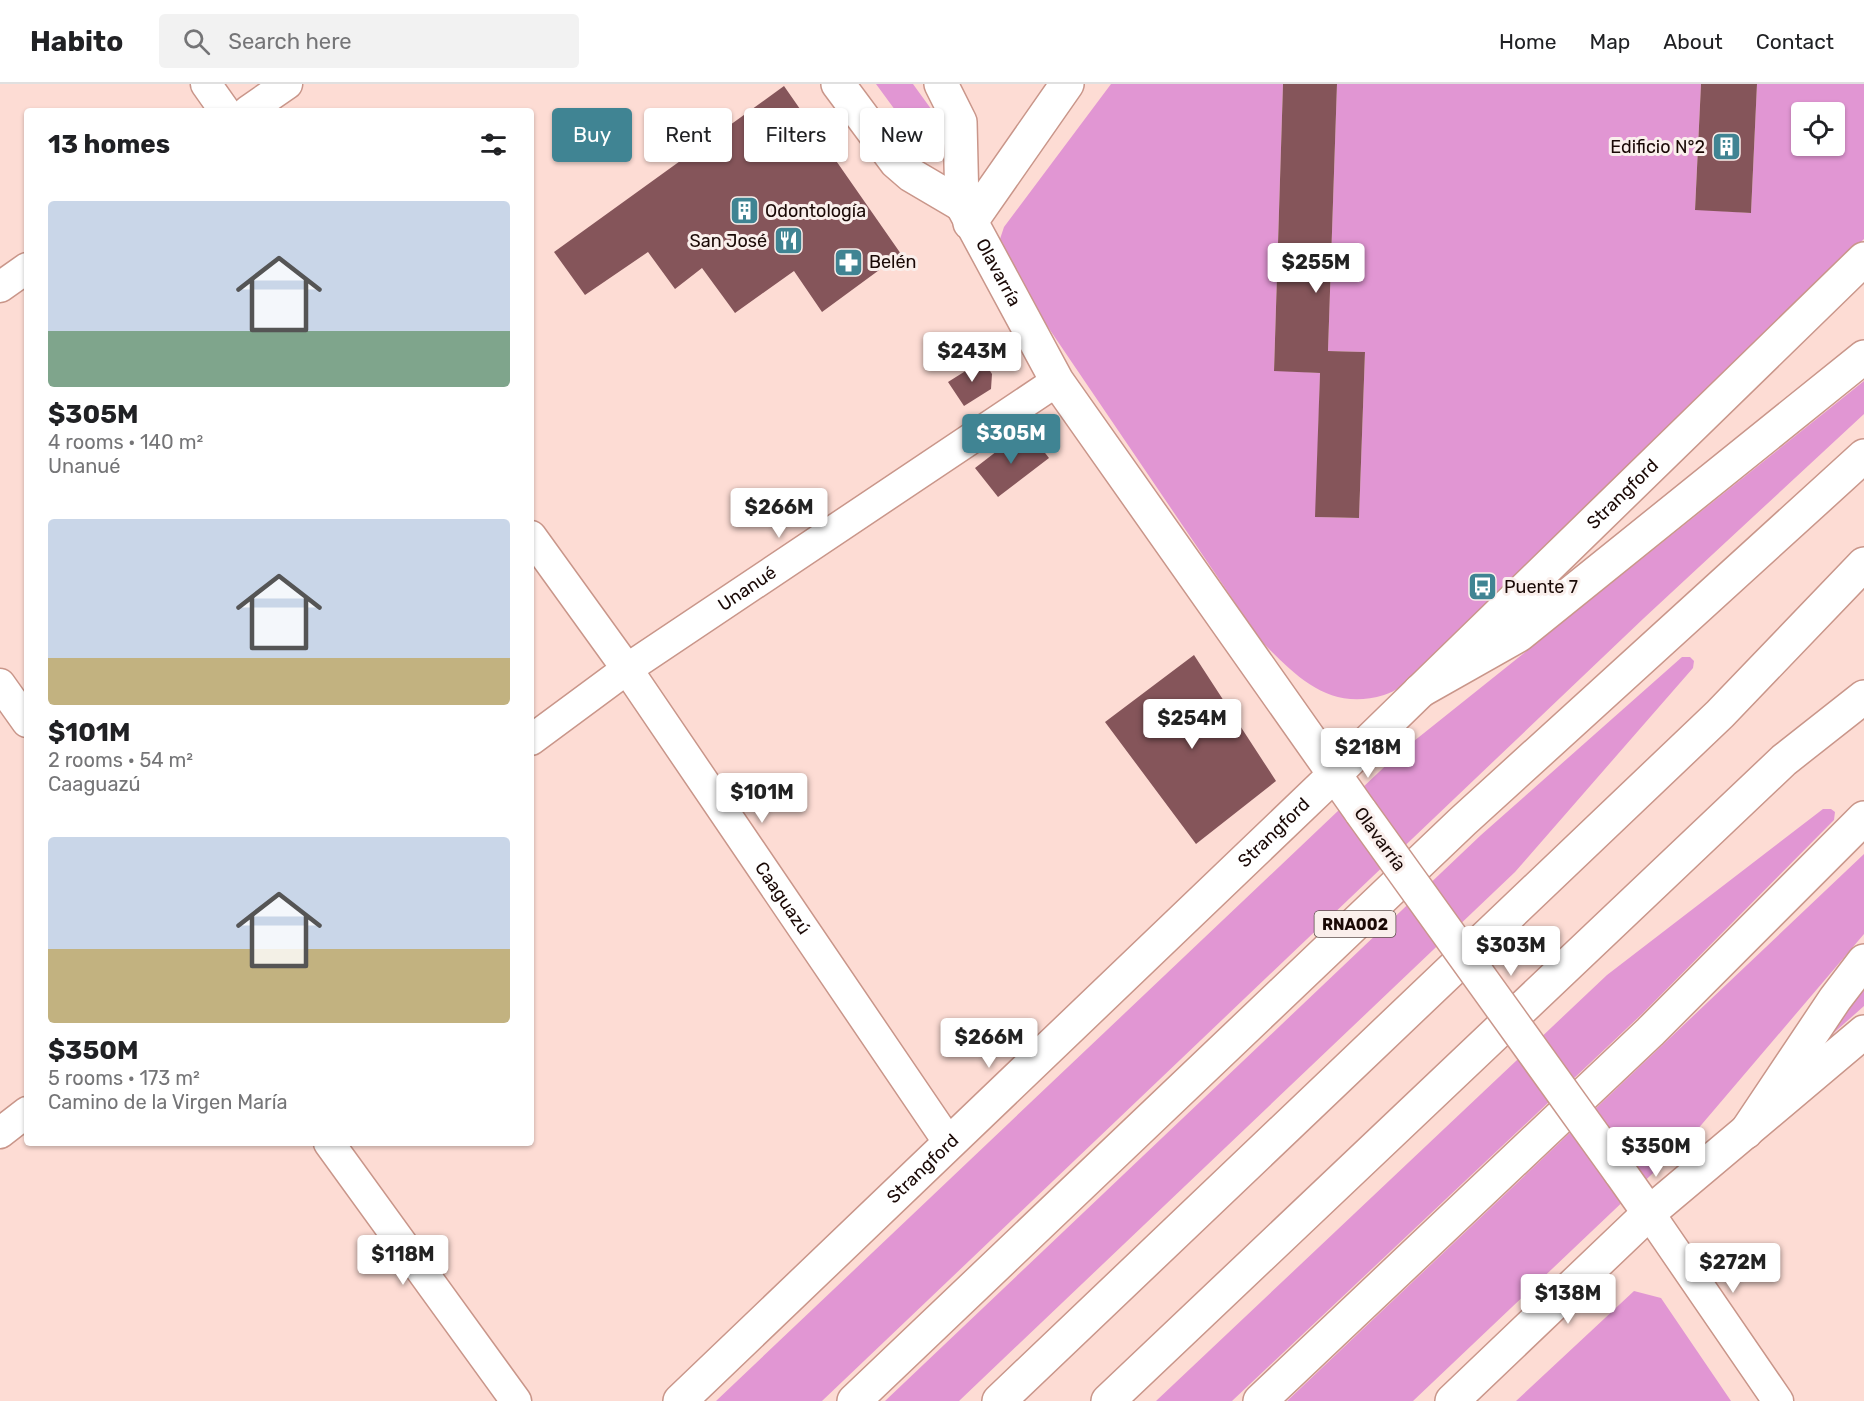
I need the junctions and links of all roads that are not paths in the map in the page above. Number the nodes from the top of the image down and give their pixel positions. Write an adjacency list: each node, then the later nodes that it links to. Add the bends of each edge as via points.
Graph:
1 (206, 84): 6 (street)
2 (287, 84): 7 (street)
3 (838, 84): 8 (main road, via 896,162)
4 (941, 84): 8 (main road, Olavarría, via 960,122)
5 (1067, 84): 8 (main road)
6 (223, 108)
7 (252, 108)
8 (966, 214): 13 (main road, Olavarría)
9 (1864, 259): 19 (main road, Strangford)
10 (24, 270): 11 (street)
11 (0, 287)
12 (1864, 357): 19 (main road, via 1519,635)
13 (1057, 381): 17 (street, Unanué); 23 (main road, Olavarría)
14 (1864, 456): 35 (main road, RNA002, via 1463,821)
15 (534, 540): 17 (street, Caaguazú)
16 (1864, 564): 36 (main road, via 1720,714)
17 (627, 669): 22 (street, Unanué); 30 (street, Caaguazú)
18 (0, 684): 21 (street)
19 (1420, 691): 23 (main road, Strangford)
20 (1864, 697): 37 (main road, via 1784,760)
21 (24, 718)
22 (534, 738)
23 (1334, 775): 30 (main road, Strangford); 32 (main road, Olavarría, bridge)
24 (1864, 818): 38 (main road, via 1650,1032)
25 (1864, 962): 28 (main road)
26 (1864, 1032): 28 (main road)
27 (24, 1114): 29 (street)
28 (1746, 1132): 32 (main road)
29 (0, 1133)
30 (949, 1143): 34 (main road, Strangford)
31 (331, 1146): 33 (street)
32 (1649, 1213): 39 (main road); 40 (street, Olavarría)
33 (516, 1401)
34 (680, 1401)
35 (854, 1401)
36 (999, 1401)
37 (1108, 1401)
38 (1260, 1401)
39 (1452, 1401)
40 (1778, 1401)

